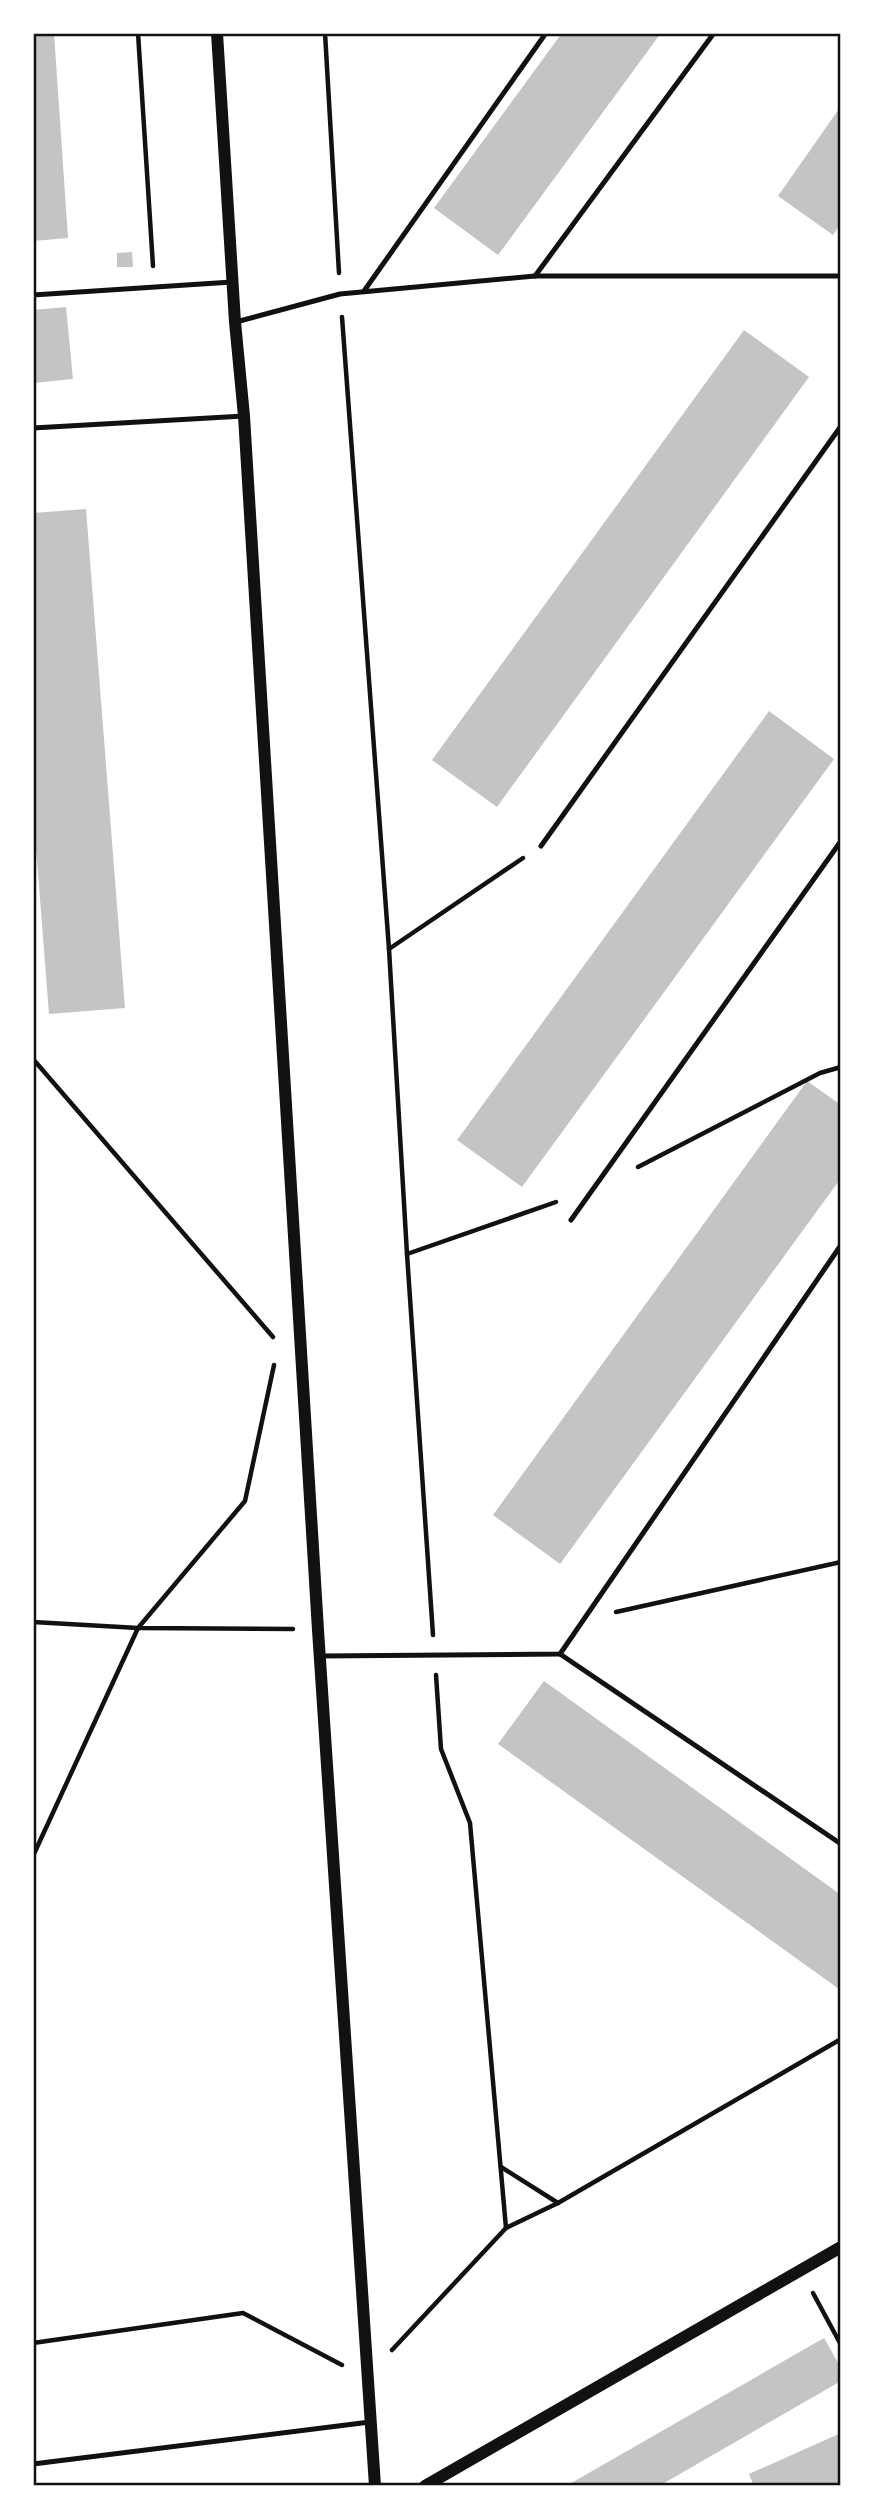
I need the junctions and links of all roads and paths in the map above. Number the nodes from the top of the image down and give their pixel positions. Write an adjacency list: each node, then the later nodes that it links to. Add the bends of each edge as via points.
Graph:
1 (138, 33): 9 (path)
2 (217, 33): 8 (street)
3 (326, 33): 11 (path)
4 (546, 33): 10 (lane)
5 (714, 33): 6 (lane)
6 (535, 276): 7 (lane); 10 (lane)
7 (841, 276)
8 (232, 282): 9 (lane); 13 (street)
9 (154, 288): 12 (lane)
10 (364, 292): 11 (lane)
11 (340, 294): 13 (lane); 19 (path)
12 (33, 295)
13 (235, 322): 14 (street)
14 (244, 416): 16 (lane); 29 (street)
15 (841, 426): 18 (lane)
16 (33, 428)
17 (841, 841): 21 (lane)
18 (541, 846): 19 (path)
19 (389, 949): 30 (path)
20 (33, 1059): 23 (path)
21 (570, 1220)
22 (841, 1245): 26 (lane)
23 (278, 1344)
24 (275, 1357): 28 (path, via 245,1501)
25 (841, 1562): 26 (path)
26 (584, 1619): 31 (lane)
27 (33, 1622): 28 (path)
28 (138, 1628): 29 (path); 34 (path)
29 (318, 1630): 32 (street)
30 (434, 1654): 31 (lane); 32 (lane); 36 (path, via 441,1749 470,1823)
31 (561, 1654): 33 (lane)
32 (320, 1656): 43 (street)
33 (841, 1844)
34 (33, 1856)
35 (841, 2039): 37 (path)
36 (500, 2166): 37 (path); 38 (path)
37 (558, 2203): 38 (path)
38 (506, 2228): 43 (path)
39 (841, 2247): 40 (street)
40 (801, 2270): 42 (path); 47 (street)
41 (33, 2343): 43 (path, via 243,2313)
42 (841, 2345)
43 (366, 2378): 44 (street)
44 (370, 2421): 45 (lane); 46 (street)
45 (33, 2464)
46 (375, 2486)
47 (425, 2486)

